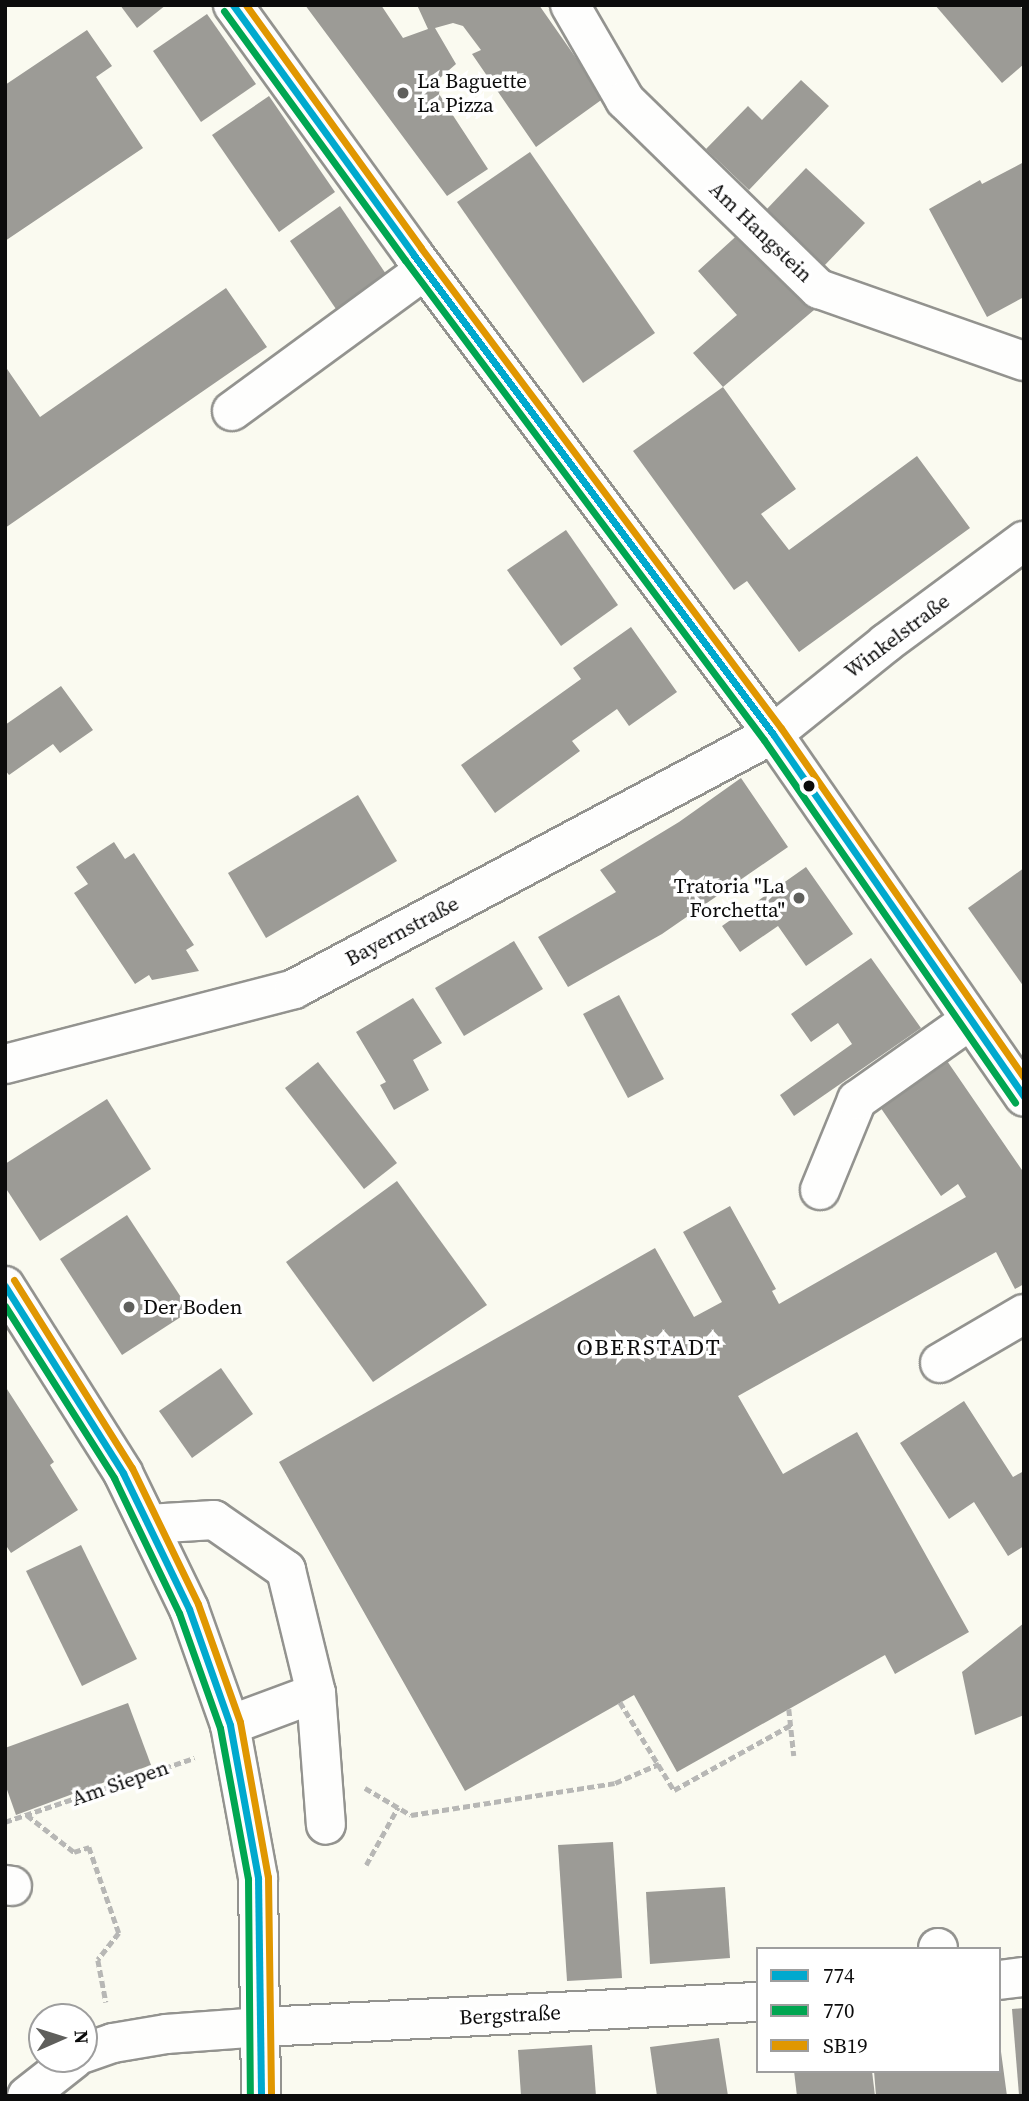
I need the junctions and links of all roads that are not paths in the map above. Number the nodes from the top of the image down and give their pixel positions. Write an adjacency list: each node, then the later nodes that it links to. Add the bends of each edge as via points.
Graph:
1 (233, 5): 3 (street)
2 (570, 5): 4 (street, Am Hangstein, via 625,100 820,289)
3 (425, 270): 5 (street); 7 (street)
4 (1024, 361)
5 (232, 411)
6 (1024, 541): 7 (street, Winkelstraße)
7 (773, 734): 8 (street); 9 (street, Bayernstraße, via 294,989)
8 (969, 1021): 10 (street); 11 (street, via 857,1100)
9 (5, 1064)
10 (1024, 1097)
11 (820, 1190)
12 (5, 1286): 15 (street, via 123,1473)
13 (1024, 1314): 14 (street)
14 (940, 1363)
15 (148, 1524): 16 (street, via 214,1520 286,1570); 17 (street, via 189,1609)
16 (316, 1693): 17 (street); 18 (street)
17 (233, 1735): 22 (street, via 258,1878)
18 (326, 1825)
19 (1024, 1977): 20 (street)
20 (1001, 1980)
21 (756, 2002): 22 (street, Bergstraße)
22 (262, 2027): 23 (street, Bergstraße, via 166,2034); 26 (street)
23 (98, 2048)
24 (56, 2073): 25 (street)
25 (27, 2096)
26 (261, 2096)

